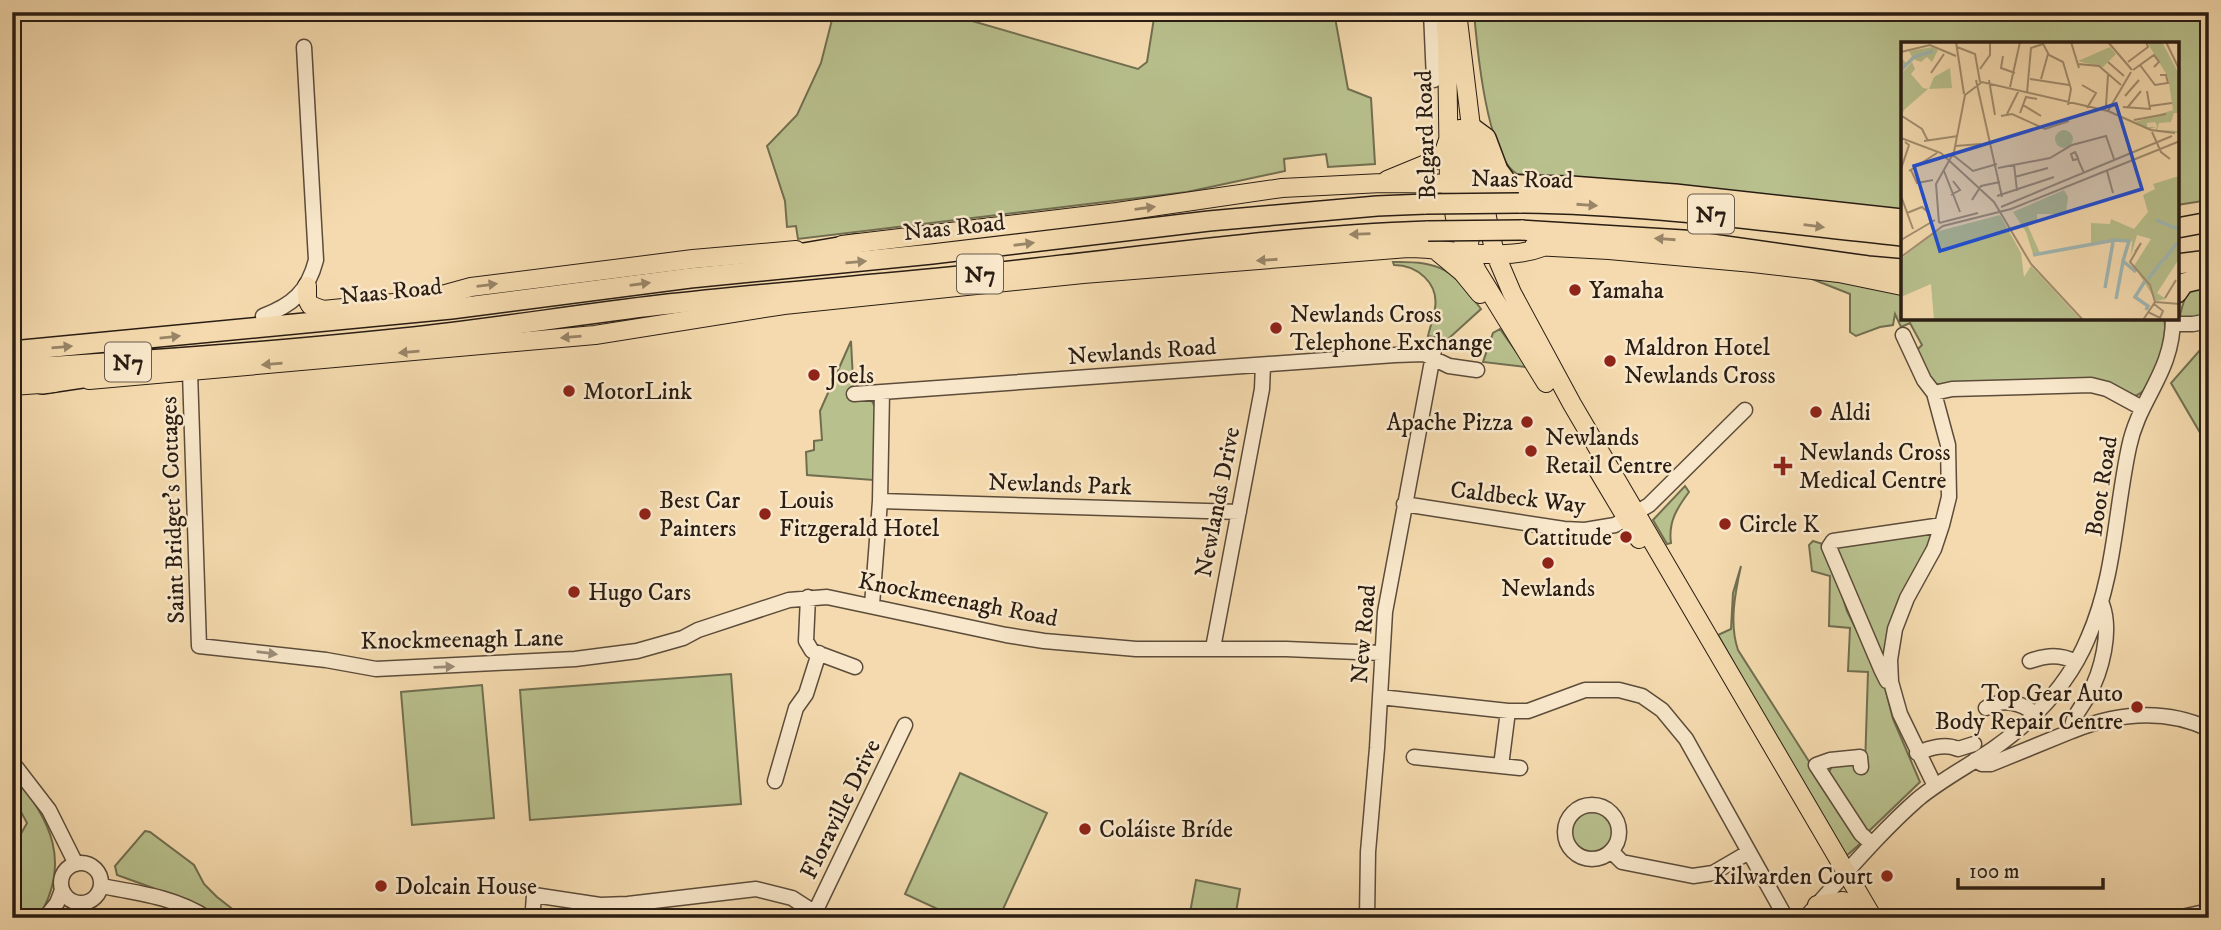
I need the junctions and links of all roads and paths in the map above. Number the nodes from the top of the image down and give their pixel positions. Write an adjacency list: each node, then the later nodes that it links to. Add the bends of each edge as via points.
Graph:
1 (1431, 12): 6 (street, Belgard Road)
2 (1445, 12): 8 (main road, Belgard Road)
3 (1457, 12): 5 (main road, Belgard Road)
4 (304, 47): 29 (street, via 316,260)
5 (1461, 51): 7 (main road, Belgard Road); 11 (main road, via 1461,132)
6 (1434, 80)
7 (1471, 127): 11 (main road, Belgard Road); 12 (highway, via 1486,138)
8 (1449, 137): 9 (main road, via 1438,159); 10 (main road, Belgard Road)
9 (1382, 183): 10 (main road); 17 (main road, one-way to 9, via 1282,188)
10 (1449, 184): 11 (main road); 18 (main road, Belgard Road)
11 (1475, 184): 12 (highway); 18 (main road, via 1472,229); 20 (main road, Belgard Road)
12 (1509, 185): 13 (highway, via 1675,194)
13 (1901, 219)
14 (2209, 222): 15 (highway)
15 (2180, 227)
16 (1901, 236): 26 (highway, Naas Road / N7, one-way to 16, bridge, via 1377,205 1519,203 1673,210)
17 (856, 244): 26 (highway); 29 (main road, one-way to 17, via 310,305 324,310 424,300 471,287 667,262)
18 (1453, 244): 20 (main road); 24 (highway, Naas Road / N7, one-way to 18, bridge, via 1683,240 1521,230); 32 (main road, Naas Road, one-way to 32, via 1152,267); 36 (highway, Naas Road / N7, one-way to 36, via 1350,234); 38 (main road, Belgard Road); 38 (main road, via 1462,272)
19 (1543, 247): 20 (main road); 21 (main road); 25 (main road)
20 (1494, 249): 21 (main road); 28 (main road, Belgard Road)
21 (1520, 252): 28 (main road, via 1509,265)
22 (2179, 266): 23 (highway)
23 (2205, 266): 31 (highway)
24 (1901, 269)
25 (1839, 273): 27 (highway); 30 (main road)
26 (690, 278): 37 (highway, Naas Road / N7, one-way to 26)
27 (1901, 280)
28 (1507, 281): 57 (main road, Belgard Road)
29 (307, 286): 33 (street, via 286,305)
30 (1901, 286)
31 (2179, 290)
32 (784, 305): 36 (highway, N7); 46 (main road, Naas Road, one-way to 46, via 595,335)
33 (263, 316): 37 (highway, N7)
34 (2173, 321): 35 (street); 52 (street, Boot Road, via 2165,365)
35 (2209, 321)
36 (532, 323): 41 (highway, Naas Road / N7)
37 (229, 331): 40 (highway, Naas Road / N7, one-way to 37)
38 (1515, 333): 57 (main road)
39 (1903, 335): 50 (street)
40 (12, 351)
41 (244, 351): 44 (highway, Naas Road / N7); 47 (highway, N7)
42 (1434, 352): 43 (street, Newlands Road); 45 (street, Newlands Road, via 1449,366); 55 (street, New Road)
43 (1264, 365): 49 (street, Newlands Road); 56 (street, Newlands Drive)
44 (12, 369)
45 (1478, 370)
46 (190, 372): 47 (main road, Naas Road); 63 (street, Saint Bridget's Cottages)
47 (41, 384): 48 (main road, Naas Road)
48 (12, 386)
49 (882, 393): 51 (street, Newlands Road); 54 (street)
50 (1934, 393): 52 (street, via 1952,388 2091,386 2107,389); 58 (street, via 1948,445 1949,496)
51 (855, 394)
52 (2142, 408): 60 (street, Boot Road, via 2128,448)
53 (1745, 410): 57 (street, via 1658,497)
54 (880, 501): 56 (street, Newlands Park); 61 (street)
55 (1404, 504): 57 (street, Caldbeck Way, via 1575,530 1598,529); 66 (street, New Road)
56 (1239, 512): 64 (street, Newlands Drive)
57 (1631, 517): 92 (main road)
58 (1942, 525): 70 (street, via 1895,629); 70 (street, via 1833,541 1829,547 1881,669)
59 (808, 597): 61 (street, Knockmeenagh Road); 62 (street, Knockmeenagh Road); 65 (street, via 806,641)
60 (2102, 604): 68 (street, Boot Road); 77 (street, via 2107,618 2098,677)
61 (873, 605): 64 (street, Knockmeenagh Road, via 1044,641 1136,649)
62 (698, 630): 63 (street, Knockmeenagh Lane, one-way to 62, via 376,669 575,659 637,651)
63 (199, 646)
64 (1213, 648): 66 (street, Knockmeenagh Road)
65 (819, 653): 69 (street); 86 (street, via 806,694 796,708)
66 (1381, 653): 71 (street, New Road)
67 (2030, 661): 68 (street, via 2055,655)
68 (2076, 663): 74 (street, Boot Road)
69 (855, 667)
70 (1891, 682): 79 (street)
71 (1380, 697): 73 (street); 106 (street, New Road)
72 (1986, 708): 74 (street, via 2012,702)
73 (1508, 712): 83 (street); 90 (street, via 1528,711 1585,690 1619,690 1642,696 1662,710 1686,739)
74 (2035, 714): 81 (street, Boot Road)
75 (905, 725): 101 (street, Floraville Drive)
76 (2209, 729): 77 (street, via 2179,718 2130,715)
77 (2072, 731): 81 (street, via 1991,764)
78 (1974, 744): 79 (street)
79 (1917, 753): 87 (street)
80 (1414, 757): 83 (street)
81 (1975, 760): 87 (street, Boot Road)
82 (12, 762): 91 (street, via 49,810)
83 (1501, 766): 85 (street)
84 (1861, 767): 88 (street, via 1860,757 1816,765)
85 (1520, 768)
86 (775, 781)
87 (1935, 786): 88 (street, Boot Road)
88 (1872, 844): 92 (street, Boot Road)
89 (1611, 851): 90 (street, via 1622,862 1693,876 1713,873)
90 (1749, 852): 107 (street)
91 (76, 864): 93 (street, via 93,867); 94 (street, via 62,877)
92 (1847, 872): 98 (street, Boot Road); 100 (main road)
93 (101, 886): 95 (street, via 89,902); 104 (street, via 170,900)
94 (62, 890): 95 (street); 102 (street)
95 (76, 902): 103 (street)
96 (579, 902): 97 (street, via 534,895); 101 (street, via 628,904 756,890 792,898); 105 (street)
97 (533, 909)
98 (1811, 911): 100 (main road, via 1843,901)
99 (2209, 911): 108 (street)
100 (1871, 914)
101 (819, 915)
102 (45, 918)
103 (57, 918)
104 (207, 918)
105 (577, 918)
106 (1367, 918)
107 (1786, 918)
108 (2177, 918)

